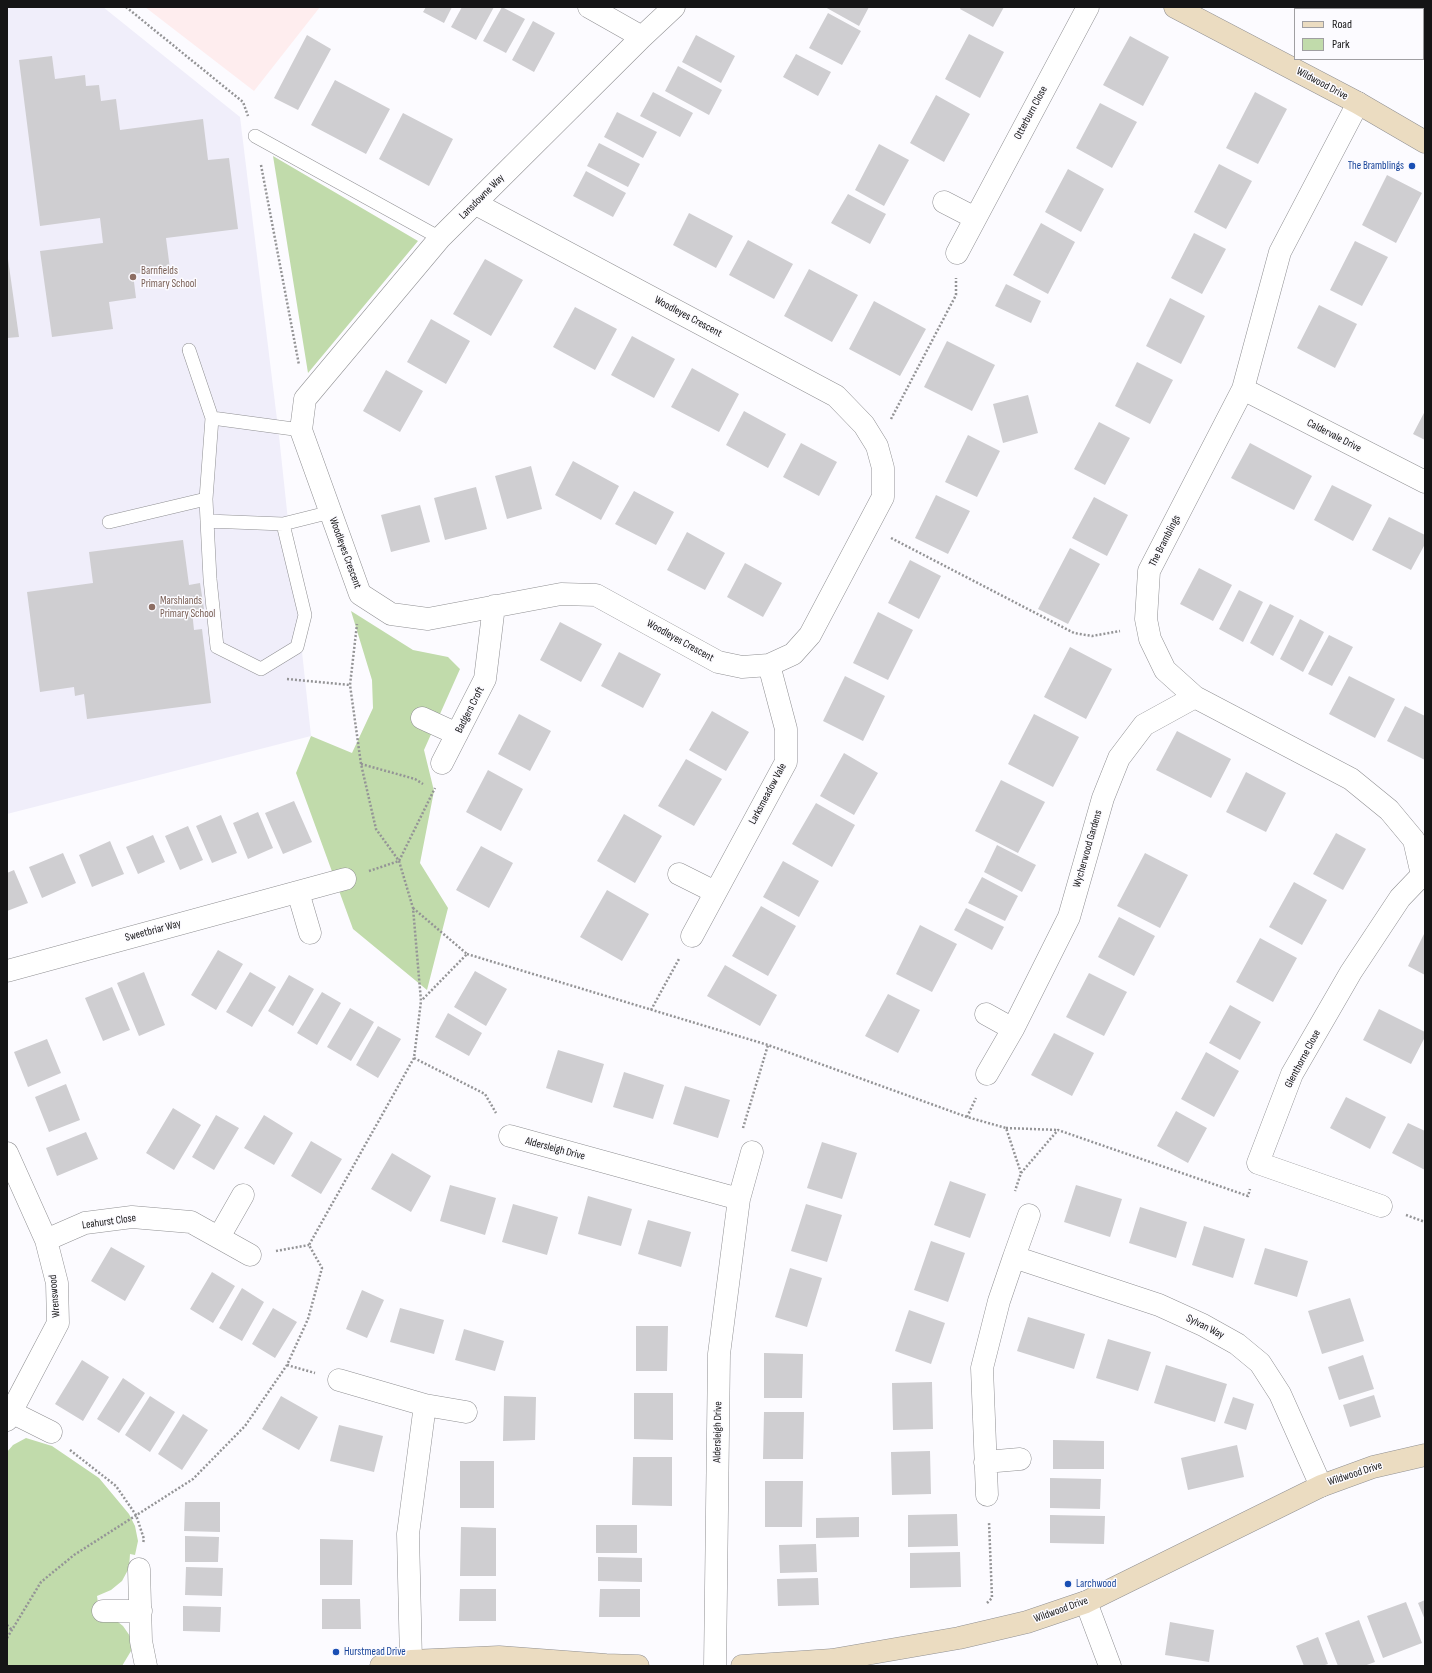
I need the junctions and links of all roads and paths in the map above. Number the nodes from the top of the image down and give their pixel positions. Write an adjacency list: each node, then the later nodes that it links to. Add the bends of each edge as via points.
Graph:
1 (126, 7): 8 (path, via 243,102)
2 (588, 7): 6 (street)
3 (674, 7): 6 (street, Lansdowne Way)
4 (1088, 7): 12 (street, Otterburn Close)
5 (1175, 7): 7 (street, Wildwood Drive)
6 (642, 37): 11 (street, Lansdowne Way)
7 (1358, 103): 9 (street, Wildwood Drive); 16 (street, The Bramblings, via 1280,252)
8 (255, 136): 13 (lane); 17 (path)
9 (1425, 142)
10 (944, 202): 12 (street)
11 (476, 204): 13 (street, Lansdowne Way); 20 (street, Woodleyes Crescent, via 836,396 864,425)
12 (975, 218): 14 (street, Otterburn Close)
13 (440, 238): 17 (street)
14 (956, 253): 20 (path, via 956,295)
15 (189, 350): 18 (lane)
16 (1243, 389): 21 (street, Caldervale Drive); 30 (street, The Bramblings, via 1149,571)
17 (305, 399): 19 (street, Woodleyes Crescent)
18 (212, 418): 19 (lane); 22 (lane)
19 (301, 430): 23 (street, Woodleyes Crescent)
20 (877, 446): 27 (street, Woodleyes Crescent, via 883,468 883,497)
21 (1425, 482)
22 (206, 499): 24 (lane); 25 (lane)
23 (331, 512): 26 (lane); 28 (street, Woodleyes Crescent)
24 (207, 521): 26 (lane); 26 (lane, via 217,647 261,669 297,647 305,615)
25 (109, 522)
26 (283, 524)
27 (868, 525): 30 (path, via 1074,633 1092,636 1120,632); 31 (street, Woodleyes Crescent, via 810,635 793,654)
28 (360, 594): 29 (street, Woodleyes Crescent, via 391,614 428,619); 36 (path, via 350,685)
29 (494, 606): 31 (street, Woodleyes Crescent, via 561,594 596,594 718,662 742,667); 34 (street, Badgers Croft, via 485,680)
30 (1146, 619): 32 (street, The Bramblings, via 1150,639 1165,670)
31 (769, 665): 43 (street, Larksmeadow Vale, via 786,729 786,762)
32 (1194, 697): 40 (street, The Bramblings, via 1351,779 1389,810 1414,840); 52 (street, Wycherwood Gardens, via 1144,725 1119,758 1103,798 1069,917)
33 (422, 718): 34 (street)
34 (457, 734): 35 (street, Badgers Croft)
35 (442, 763): 37 (path)
36 (361, 764): 37 (path, via 416,779); 38 (path, via 376,830)
37 (434, 791): 38 (path)
38 (399, 862): 41 (path); 44 (path)
39 (680, 874): 43 (street)
40 (1424, 875): 61 (street, Glenthorne Close, via 1400,898 1351,972 1292,1074)
41 (344, 880): 42 (street, Sweetbriar Way)
42 (298, 892): 45 (street); 48 (street, Sweetbriar Way)
43 (715, 892): 46 (street, Larksmeadow Vale)
44 (413, 908): 47 (path); 49 (path)
45 (310, 933)
46 (692, 936): 50 (path)
47 (467, 954): 49 (path); 50 (path)
48 (7, 971)
49 (421, 1001): 54 (path)
50 (651, 1010): 53 (path)
51 (986, 1014): 52 (street)
52 (1013, 1029): 55 (street, Wycherwood Gardens)
53 (768, 1044): 56 (path, via 967,1117); 59 (path, via 737,1148)
54 (414, 1058): 58 (path, via 484,1094); 69 (path)
55 (987, 1074)
56 (1006, 1128): 57 (path); 62 (path)
57 (1058, 1130): 61 (path, via 1248,1196); 62 (path)
58 (510, 1136): 64 (street, Aldersleigh Drive)
59 (752, 1152): 64 (street, Aldersleigh Drive)
60 (7, 1153): 68 (street, Wrenswood)
61 (1258, 1163): 65 (street)
62 (1021, 1173): 66 (path, via 1014,1195 1030,1202)
63 (243, 1195): 67 (street)
64 (739, 1199): 95 (street, Aldersleigh Drive, via 719,1354)
65 (1381, 1206)
66 (1029, 1215): 71 (street)
67 (219, 1237): 68 (street, Leahurst Close, via 191,1222 132,1217 85,1223); 70 (street, Leahurst Close)
68 (46, 1240): 75 (street, Wrenswood, via 57,1283 58,1323)
69 (309, 1245): 70 (path); 82 (path, via 322,1268 308,1319 287,1365 245,1426 193,1479)
70 (250, 1255)
71 (1014, 1257): 79 (street, via 999,1301 982,1368); 80 (street, Sylvan Way, via 1158,1305 1203,1324 1237,1344 1260,1363 1280,1394)
72 (339, 1380): 73 (street)
73 (425, 1404): 74 (street); 91 (street, via 408,1534)
74 (466, 1412)
75 (9, 1416): 76 (street, Wrenswood)
76 (58, 1439): 82 (path, via 116,1486)
77 (1425, 1455): 80 (street, Wildwood Drive, via 1373,1467)
78 (1020, 1459): 79 (street)
79 (985, 1462): 81 (street)
80 (1321, 1486): 84 (street, Wildwood Drive)
81 (987, 1495): 90 (path, via 992,1598)
82 (136, 1515): 83 (path, via 144,1539); 88 (path, via 74,1555 41,1582)
83 (139, 1569): 86 (street)
84 (1086, 1602): 90 (street, Wildwood Drive, via 1027,1622); 97 (street)
85 (103, 1611): 86 (street)
86 (140, 1611): 92 (street, via 141,1641)
87 (7, 1626): 88 (path)
88 (12, 1630): 89 (path)
89 (7, 1638)
90 (959, 1638): 96 (street, Wildwood Drive, via 832,1660)
91 (411, 1661): 93 (street); 94 (street, via 499,1657)
92 (146, 1666)
93 (381, 1666)
94 (638, 1666)
95 (715, 1666)
96 (742, 1666)
97 (1110, 1666)

